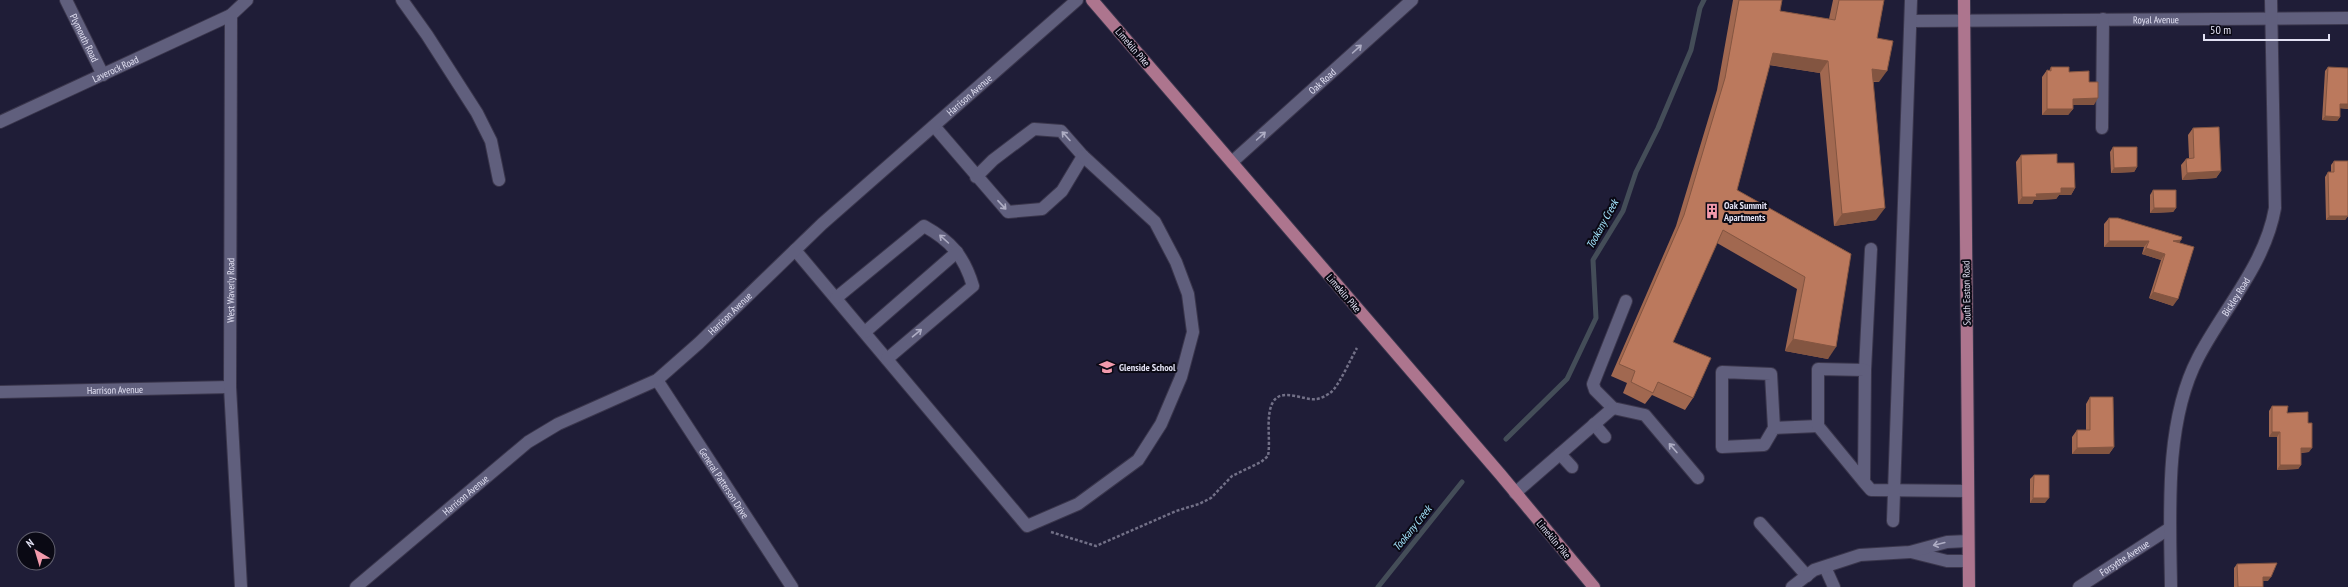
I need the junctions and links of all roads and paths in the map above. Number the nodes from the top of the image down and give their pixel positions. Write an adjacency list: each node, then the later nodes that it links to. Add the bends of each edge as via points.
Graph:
1 (66, 0): 16 (street, Plymouth Road)
2 (247, 0): 10 (street)
3 (402, 0): 23 (street, via 477,114 491,141)
4 (1077, 0): 18 (street, Harrison Avenue)
5 (1092, 0): 21 (main road, Limekiln Pike)
6 (1412, 0): 21 (street, Oak Road, one-way to 6)
7 (1911, 0): 14 (street)
8 (1964, 0): 15 (main road, South Easton Road)
9 (2271, 0): 11 (street, Bickley Road)
10 (231, 15): 16 (street, Laverock Road); 34 (street, West Waverly Road)
11 (2271, 18): 12 (street, Royal Avenue); 13 (street, Royal Avenue); 51 (street, Bickley Road, via 2275,208 2272,223 2255,263 2198,358 2182,397 2175,439)
12 (2348, 18)
13 (2102, 20): 15 (street, Royal Avenue); 19 (street)
14 (1911, 21): 15 (street, Royal Avenue); 45 (street)
15 (1964, 21): 46 (main road, South Easton Road)
16 (103, 75): 17 (street, Laverock Road)
17 (0, 122)
18 (934, 126): 22 (street); 25 (street, Harrison Avenue)
19 (2102, 128)
20 (1083, 156): 22 (street, one-way to 22, via 1061,131 1034,129 993,160); 22 (street, one-way to 20, via 1008,212 1042,209 1062,191); 50 (street, via 1155,222 1176,262 1188,294 1193,332 1178,384 1161,424 1138,460 1078,504)
21 (1232, 162): 47 (main road, Limekiln Pike)
22 (976, 177)
23 (499, 180)
24 (1871, 249): 32 (street)
25 (795, 250): 27 (street); 33 (street, Harrison Avenue)
26 (957, 252): 27 (street, one-way to 27, via 942,236 924,226); 29 (street); 31 (street, one-way to 26, via 973,286 967,267)
27 (836, 298): 29 (street)
28 (1626, 302): 36 (street, via 1593,384 1595,390)
29 (865, 332): 31 (street)
30 (1357, 348): 50 (path, via 1332,392 1317,399 1277,396 1269,423 1268,456 1232,476 1211,498 1096,546)
31 (887, 358): 50 (street)
32 (1865, 370): 38 (street, via 1818,369); 44 (street)
33 (657, 380): 58 (street, Harrison Avenue, via 558,424 528,442); 59 (street, General Patterson Drive)
34 (230, 388): 35 (street, Harrison Avenue); 57 (street, West Waverly Road)
35 (0, 392)
36 (1613, 408): 37 (street); 43 (street, one-way to 36, via 1645,415)
37 (1594, 424): 40 (street); 41 (street)
38 (1818, 426): 39 (street); 44 (street)
39 (1774, 428): 39 (street, via 1771,374 1722,372 1722,447 1764,445)
40 (1605, 437)
41 (1560, 454): 42 (street); 47 (street)
42 (1572, 467)
43 (1698, 478)
44 (1864, 482): 45 (street, via 1871,490)
45 (1894, 491): 46 (street); 48 (street)
46 (1968, 491): 52 (main road, South Easton Road)
47 (1515, 493): 60 (main road, Limekiln Pike)
48 (1893, 521)
49 (1760, 523): 56 (street)
50 (1027, 526)
51 (2170, 528): 64 (street, Forsythe Avenue); 65 (street, Bickley Road)
52 (1968, 541): 53 (street, one-way to 53, via 1947,542); 54 (main road, South Easton Road)
53 (1910, 552): 54 (street, via 1947,561); 55 (street, via 1860,555)
54 (1968, 561): 63 (main road, South Easton Road)
55 (1825, 567): 56 (street, via 1814,570); 62 (street)
56 (1807, 576): 61 (street)
57 (240, 587)
58 (356, 587)
59 (792, 587)
60 (1594, 587)
61 (1792, 587)
62 (1834, 587)
63 (1969, 587)
64 (2079, 587)
65 (2171, 587)

